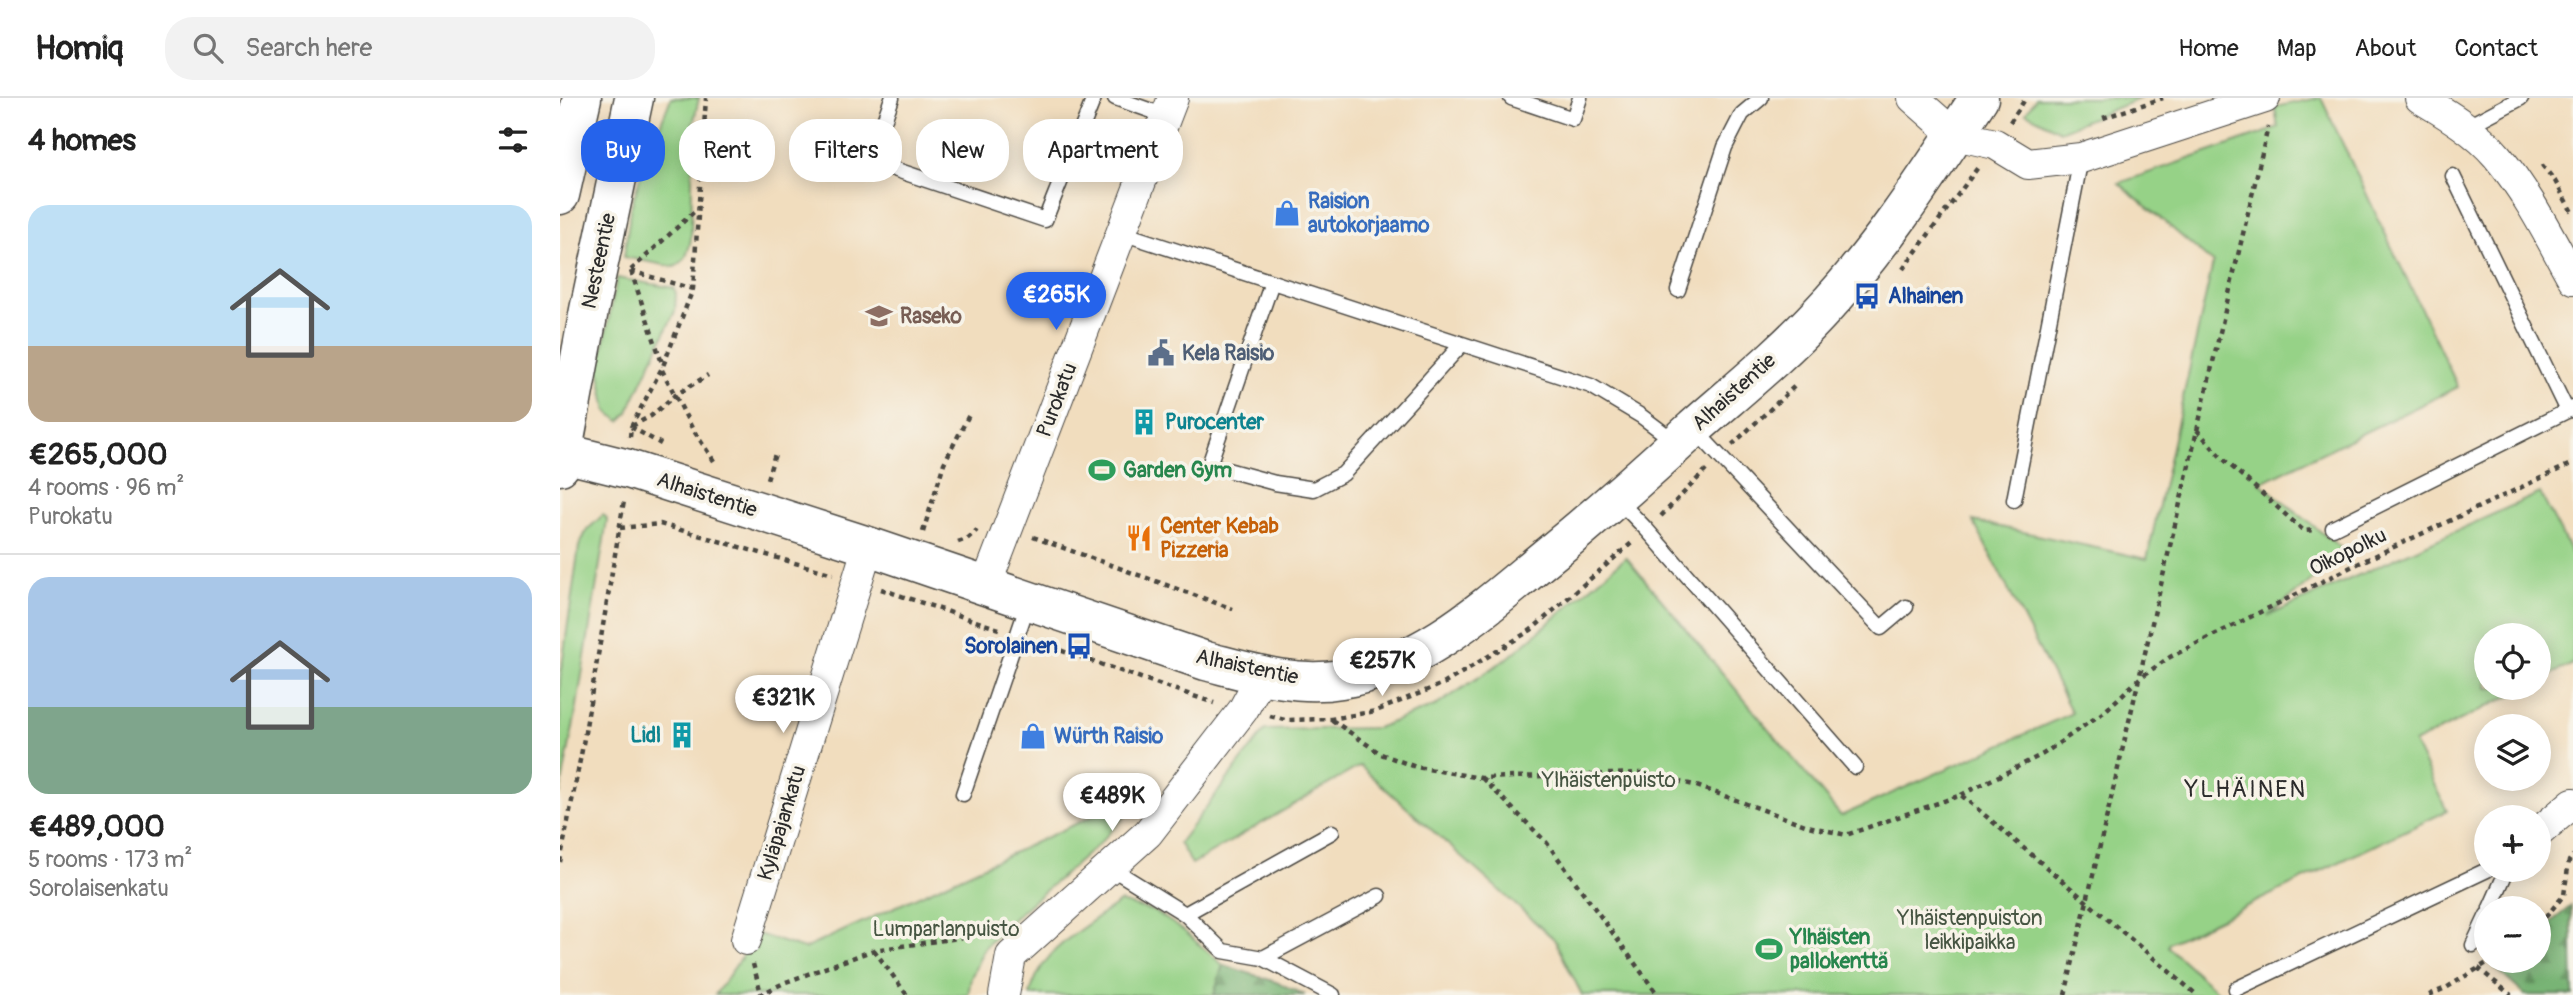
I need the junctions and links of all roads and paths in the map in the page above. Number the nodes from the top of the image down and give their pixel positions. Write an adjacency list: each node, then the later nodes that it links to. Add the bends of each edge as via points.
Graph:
1 (582, 98): 24 (street)
2 (634, 98): 44 (street, Nesteentie)
3 (892, 98): 4 (lane, via 870,162 1045,220)
4 (1094, 98)
5 (1115, 98): 16 (lane)
6 (1511, 98): 7 (lane, via 1573,119)
7 (1580, 98)
8 (1760, 98): 32 (lane, via 1742,114 1725,147)
9 (1913, 98): 21 (street)
10 (1979, 98): 21 (street, Alhaistentie)
11 (2026, 98): 20 (path)
12 (2162, 98): 17 (path)
13 (2265, 98): 22 (street); 39 (path, via 2268,124)
14 (2420, 98): 19 (street)
15 (2521, 98): 19 (lane)
16 (1170, 107): 26 (street, Purokatu)
17 (2091, 123)
18 (2020, 125): 20 (path)
19 (2465, 128): 29 (street, via 2496,155)
20 (2003, 132): 21 (street); 22 (street, via 2028,164); 28 (path)
21 (1955, 135): 40 (street, Alhaistentie, via 1888,231 1819,315)
22 (2081, 158): 49 (lane)
23 (2453, 176): 37 (lane)
24 (560, 195)
25 (698, 208): 27 (path)
26 (1122, 233): 30 (lane); 52 (street, Purokatu)
27 (631, 270): 31 (path); 36 (path)
28 (1902, 270)
29 (2573, 279)
30 (1272, 282): 33 (lane); 33 (lane, via 1209,465 1314,489 1343,474)
31 (693, 289)
32 (1678, 290)
33 (1462, 344): 40 (lane, via 1591,386)
34 (708, 374): 36 (path)
35 (1804, 376): 43 (path)
36 (674, 396): 41 (path, via 631,427); 45 (path, via 714,461)
37 (2570, 409): 53 (lane)
38 (969, 415): 54 (path, via 944,463)
39 (2197, 430): 53 (path, via 2304,531); 65 (path)
40 (1686, 436): 43 (lane); 48 (street, Alhaistentie)
41 (662, 444)
42 (775, 454): 47 (path, via 767,479)
43 (1721, 455): 55 (path); 61 (lane, via 1881,628)
44 (561, 457): 58 (street, Alhaistentie, via 628,469)
45 (701, 457)
46 (2573, 463): 65 (path, Oikopolku, via 2353,566 2170,657)
47 (780, 483)
48 (1617, 499): 55 (lane); 64 (street, Alhaistentie, via 1458,629 1420,650 1340,679 1299,681)
49 (2014, 500)
50 (910, 526): 54 (path)
51 (620, 528): 58 (path, via 660,524)
52 (1008, 528): 57 (path, via 991,522 967,539); 59 (street, Purokatu); 62 (path)
53 (2333, 528)
54 (923, 530): 56 (path)
55 (1647, 530): 67 (path, via 1531,630 1445,683 1376,711); 68 (lane)
56 (935, 534)
57 (947, 538)
58 (862, 563): 59 (street, Alhaistentie); 63 (path); 83 (street, Kyläpajankatu)
59 (986, 585): 60 (street, Alhaistentie)
60 (1030, 600): 63 (lane); 64 (street, Alhaistentie, via 1206,661)
61 (1906, 607)
62 (1233, 609)
63 (1018, 636): 66 (path); 70 (lane)
64 (1262, 675): 66 (street)
65 (2141, 677): 71 (path, Oikopolku, via 2104,712 2043,754); 79 (path)
66 (1243, 710): 67 (path, via 1285,720); 76 (street, via 1149,833)
67 (1331, 719): 69 (path, Oikopolku, via 1381,754 1416,767)
68 (1855, 767)
69 (1481, 778): 71 (path, Oikopolku, via 1642,773 1695,785 1846,835); 93 (path, via 1547,843)
70 (963, 794)
71 (1961, 795): 79 (path)
72 (2573, 803): 73 (street)
73 (2551, 822)
74 (1332, 832): 81 (lane)
75 (2573, 855): 80 (path, via 2564,895)
76 (1111, 868): 81 (lane); 82 (street)
77 (2474, 876): 88 (lane)
78 (1379, 896): 85 (lane)
79 (2087, 902): 94 (path); 95 (path)
80 (2551, 911)
81 (1185, 914): 85 (lane, via 1223,951)
82 (1043, 926): 84 (path); 91 (street, via 1011,956)
83 (746, 940)
84 (874, 950): 89 (path); 90 (path)
85 (1263, 958): 92 (lane)
86 (2474, 970): 96 (path)
87 (2484, 973): 97 (path)
88 (2236, 989)
89 (759, 995)
90 (907, 995)
91 (1004, 995)
92 (1333, 995)
93 (1658, 995)
94 (2066, 995)
95 (2197, 995)
96 (2429, 995)
97 (2511, 995)

